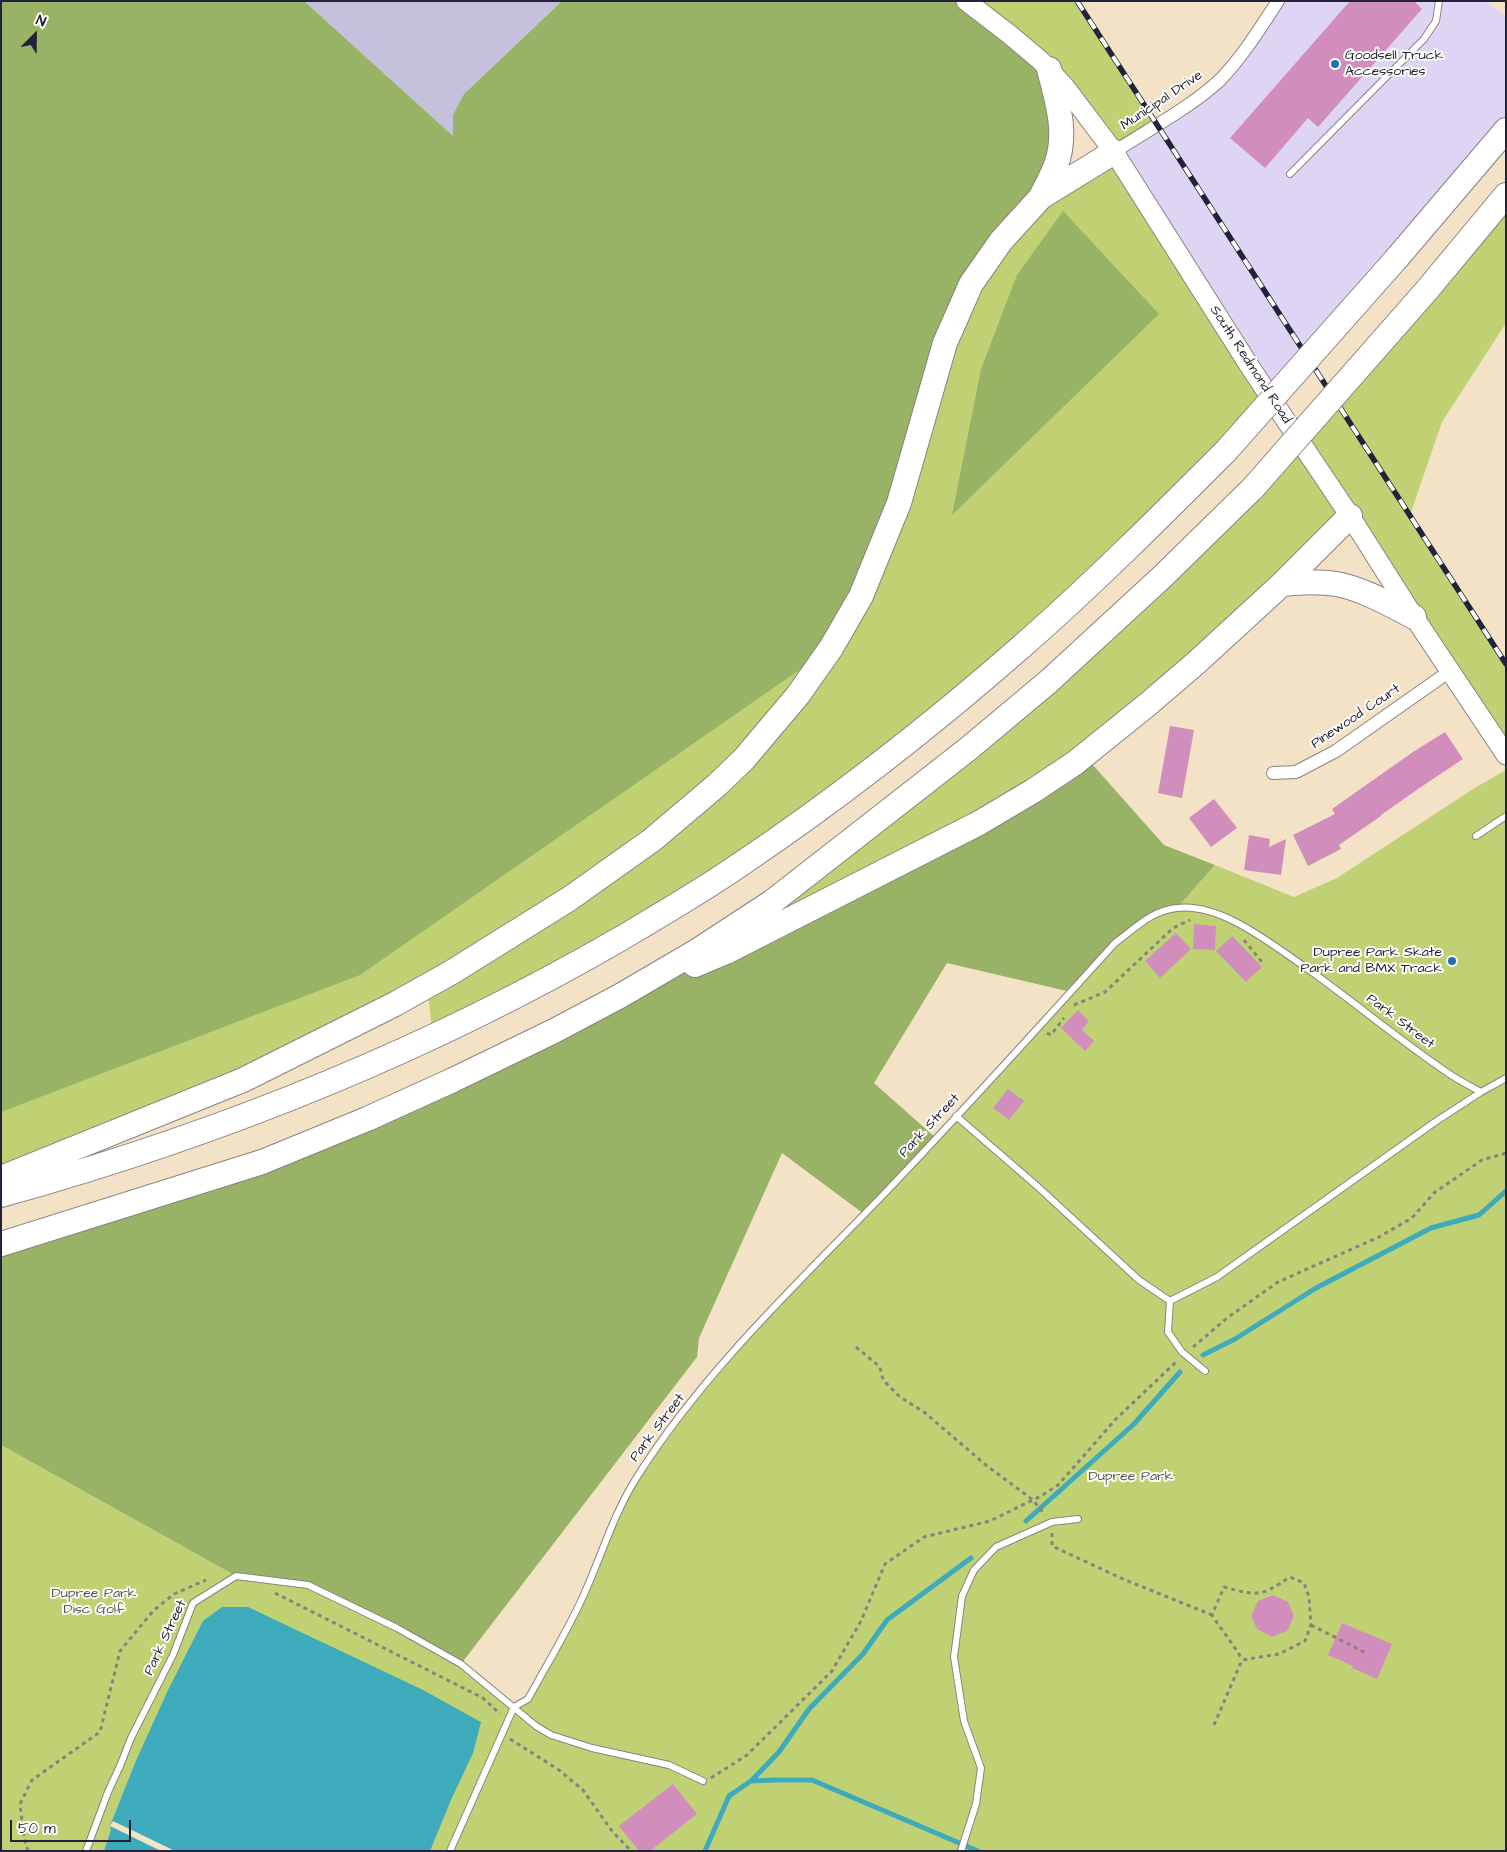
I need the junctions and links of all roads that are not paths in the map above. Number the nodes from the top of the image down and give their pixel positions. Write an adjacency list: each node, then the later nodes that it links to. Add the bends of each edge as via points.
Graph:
1 (966, 1): 4 (street, South Redmond Road)
2 (1278, 1): 6 (street, Municipal Drive, via 1220,79 1202,95)
3 (1439, 1): 7 (lane, via 1436,21 1424,39)
4 (1049, 69): 6 (street, South Redmond Road); 9 (highway, via 1060,111 1062,136 1056,164)
5 (1506, 130): 23 (highway, bridge, via 1226,451 1092,583 948,710 773,842 655,918 526,991 434,1037 344,1077 179,1141)
6 (1114, 152): 9 (highway); 10 (street, South Redmond Road, via 1252,370)
7 (1290, 174)
8 (1506, 195): 18 (highway, bridge, via 1253,488 1055,675 968,749 772,902)
9 (1041, 197): 22 (highway, via 1001,241 971,284 944,343 899,502 861,596 831,648 798,695 737,766 652,840 553,909 444,977 243,1080)
10 (1350, 516): 11 (highway); 12 (street, South Redmond Road)
11 (1282, 584): 12 (highway, via 1337,584 1376,597); 18 (highway, via 1148,705 1075,763 1033,791 980,823 726,952)
12 (1414, 617): 13 (street, South Redmond Road)
13 (1450, 671): 14 (street, South Redmond Road); 15 (street, Pinewood Court, via 1336,750 1296,772)
14 (1506, 755)
15 (1273, 773)
16 (1506, 816): 17 (lane)
17 (1476, 836)
18 (620, 996): 24 (highway, via 453,1080 270,1158)
19 (1506, 1078): 20 (lane)
20 (1481, 1092): 21 (lane, Park Street, via 1448,1074 1340,991 1246,927 1216,914 1177,908 1152,916 1115,943); 25 (lane, via 1217,1276)
21 (956, 1116): 25 (lane, via 1139,1280); 28 (lane, Park Street, via 719,1368 668,1433 621,1506 584,1594 528,1699)
22 (1, 1178)
23 (1, 1196)
24 (1, 1244)
25 (1170, 1301): 26 (lane, via 1168,1332 1185,1354)
26 (1205, 1371)
27 (1078, 1518): 30 (lane, via 1052,1522 996,1547 974,1570 962,1596 954,1657 964,1721 981,1768 976,1804)
28 (514, 1707): 29 (lane, Park Street, via 551,1735 669,1765); 31 (lane, Park Street, via 461,1664 397,1628 308,1585 236,1576 193,1603 173,1655 131,1738); 32 (lane, Park Street)
29 (702, 1781)
30 (961, 1850)
31 (86, 1851)
32 (450, 1851)

